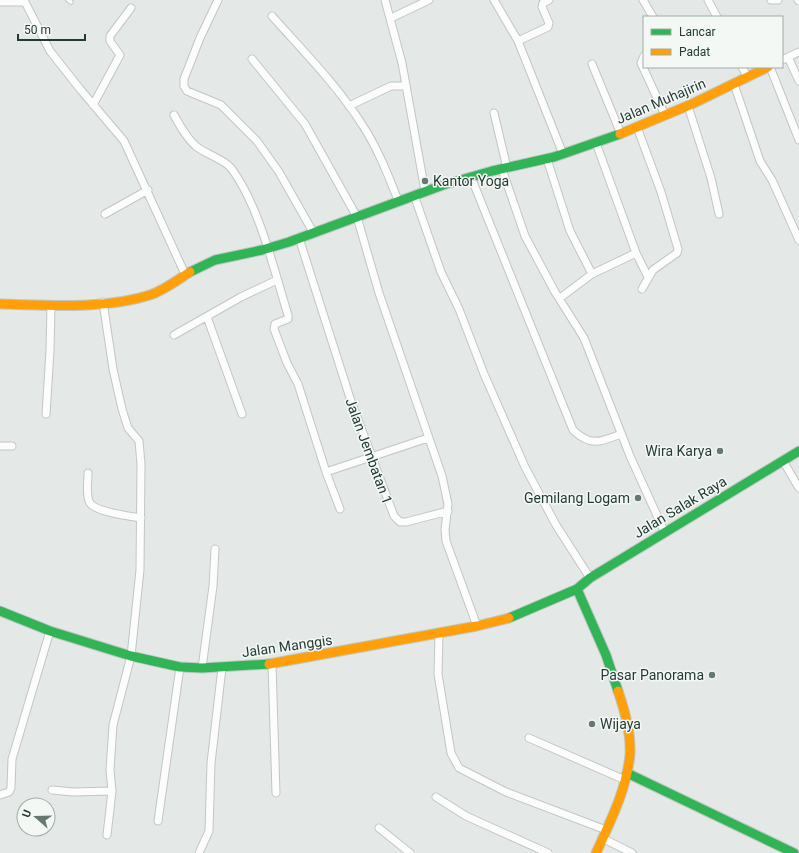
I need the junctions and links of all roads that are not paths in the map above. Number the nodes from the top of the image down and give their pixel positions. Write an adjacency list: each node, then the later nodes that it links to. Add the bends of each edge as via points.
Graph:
1 (218, 0): 51 (street, via 200,38 184,79 184,86 188,91 221,105 257,141 279,172)
2 (385, 0): 16 (street)
3 (429, 0): 16 (street)
4 (494, 0): 17 (street)
5 (549, 0): 17 (street, via 542,7 548,27)
6 (643, 0): 14 (street)
7 (708, 0): 15 (street)
8 (770, 0): 9 (street)
9 (778, 0)
10 (24, 1): 11 (street); 30 (street, via 50,51)
11 (0, 2)
12 (131, 8): 30 (street, via 110,36 110,42 120,55)
13 (272, 16): 31 (street)
14 (652, 16)
15 (716, 16)
16 (391, 18): 29 (street)
17 (518, 41): 40 (street)
18 (799, 52): 20 (street)
19 (252, 58): 50 (street, via 305,124)
20 (785, 59): 27 (street)
21 (592, 64): 37 (street)
22 (643, 68): 35 (street)
23 (743, 68): 26 (street)
24 (767, 68): 26 (street, Jalan Muhajirin)
25 (769, 68): 38 (street)
26 (748, 78): 28 (street, Jalan Muhajirin)
27 (799, 82)
28 (734, 84): 32 (street, Jalan Muhajirin); 53 (street, via 760,161 772,180)
29 (405, 86): 31 (street, via 391,86); 45 (street)
30 (93, 105): 44 (street, via 124,140)
31 (349, 106): 47 (street, via 382,160)
32 (688, 106): 35 (street, Jalan Muhajirin); 49 (street, via 711,178)
33 (494, 113): 42 (street)
34 (174, 115): 54 (street, via 197,147 231,168 241,184)
35 (665, 115): 36 (street, Jalan Muhajirin)
36 (637, 127): 37 (street, Jalan Muhajirin); 58 (street, via 661,192 678,249 677,253 653,270)
37 (621, 134): 39 (street, Jalan Muhajirin)
38 (799, 140)
39 (596, 143): 40 (street, Jalan Muhajirin); 55 (street)
40 (563, 154): 41 (street, Jalan Muhajirin)
41 (548, 159): 42 (street, Jalan Muhajirin); 57 (street, via 570,231)
42 (504, 168): 43 (street, Jalan Muhajirin); 61 (street, via 525,236)
43 (471, 177): 45 (street, Jalan Muhajirin); 69 (street, via 573,430 584,439 593,442 604,441)
44 (148, 190): 48 (street); 56 (street)
45 (425, 191): 46 (street, Jalan Muhajirin)
46 (414, 195): 47 (street, Jalan Muhajirin); 84 (street, via 441,272 525,466 556,525)
47 (398, 200): 50 (street, Jalan Muhajirin)
48 (105, 214)
49 (719, 214)
50 (357, 217): 51 (street, Jalan Muhajirin); 70 (street, via 379,293)
51 (313, 232): 52 (street, Jalan Muhajirin)
52 (299, 238): 54 (street, Jalan Muhajirin); 74 (street, Jalan Jembatan 1)
53 (799, 240)
54 (267, 249): 56 (street, Jalan Muhajirin, via 222,258 196,267); 59 (street)
55 (636, 253): 57 (street); 58 (street)
56 (185, 274): 62 (street, Jalan Muhajirin, via 159,292 143,297)
57 (592, 274): 61 (street)
58 (648, 277): 60 (street)
59 (277, 280): 65 (street); 76 (street, via 288,319 275,324 274,329 298,384)
60 (642, 289)
61 (560, 298): 69 (street, via 584,338)
62 (103, 302): 64 (street, Jalan Muhajirin); 81 (street, via 113,369 126,423 140,446)
63 (0, 304): 64 (street, Jalan Muhajirin)
64 (51, 305): 67 (street)
65 (207, 317): 66 (street); 68 (street)
66 (174, 335)
67 (46, 414)
68 (242, 414)
69 (621, 434): 82 (street)
70 (428, 438): 74 (street); 80 (street, via 445,489)
71 (0, 446): 72 (street)
72 (12, 446)
73 (799, 451): 75 (street, Jalan Salak Raya)
74 (371, 457): 76 (street); 80 (street, Jalan Jembatan 1, via 397,520 406,522)
75 (784, 461): 78 (street); 82 (street, Jalan Salak Raya)
76 (326, 472): 79 (street)
77 (88, 473): 81 (street, via 88,500 92,507)
78 (799, 488)
79 (340, 509)
80 (448, 511): 87 (street, via 446,541)
81 (141, 518): 90 (street, via 140,570)
82 (665, 533): 84 (street, Jalan Salak Raya)
83 (215, 549): 93 (street, via 213,586)
84 (590, 578): 85 (street, Jalan Salak Raya)
85 (577, 589): 87 (street, Jalan Manggis, via 504,620); 96 (street, via 614,675 621,698 628,735)
86 (0, 611): 88 (street, Jalan Manggis)
87 (477, 626): 89 (street, Jalan Manggis)
88 (50, 631): 90 (street, Jalan Manggis); 100 (street, via 12,759 11,788 9,792)
89 (439, 635): 91 (street, Jalan Manggis); 104 (street, via 438,674 451,752 459,768 506,792)
90 (131, 656): 92 (street, Jalan Manggis); 98 (street, via 113,725 110,770)
91 (272, 664): 94 (street, Jalan Manggis); 99 (street)
92 (180, 666): 93 (street, Jalan Manggis); 102 (street)
93 (202, 668): 94 (street, Jalan Manggis)
94 (222, 668): 107 (street, via 211,763 209,831)
95 (529, 738): 96 (street)
96 (626, 776): 104 (street); 112 (street)
97 (52, 790): 98 (street)
98 (112, 791): 105 (street)
99 (276, 792)
100 (0, 795)
101 (436, 798): 109 (street, via 466,816)
102 (158, 821)
103 (379, 828): 108 (street)
104 (604, 834): 110 (street); 111 (street)
105 (107, 835)
106 (799, 848): 113 (street)
107 (199, 853)
108 (410, 853)
109 (548, 853)
110 (596, 853)
111 (632, 853)
112 (794, 853)
113 (797, 853)

